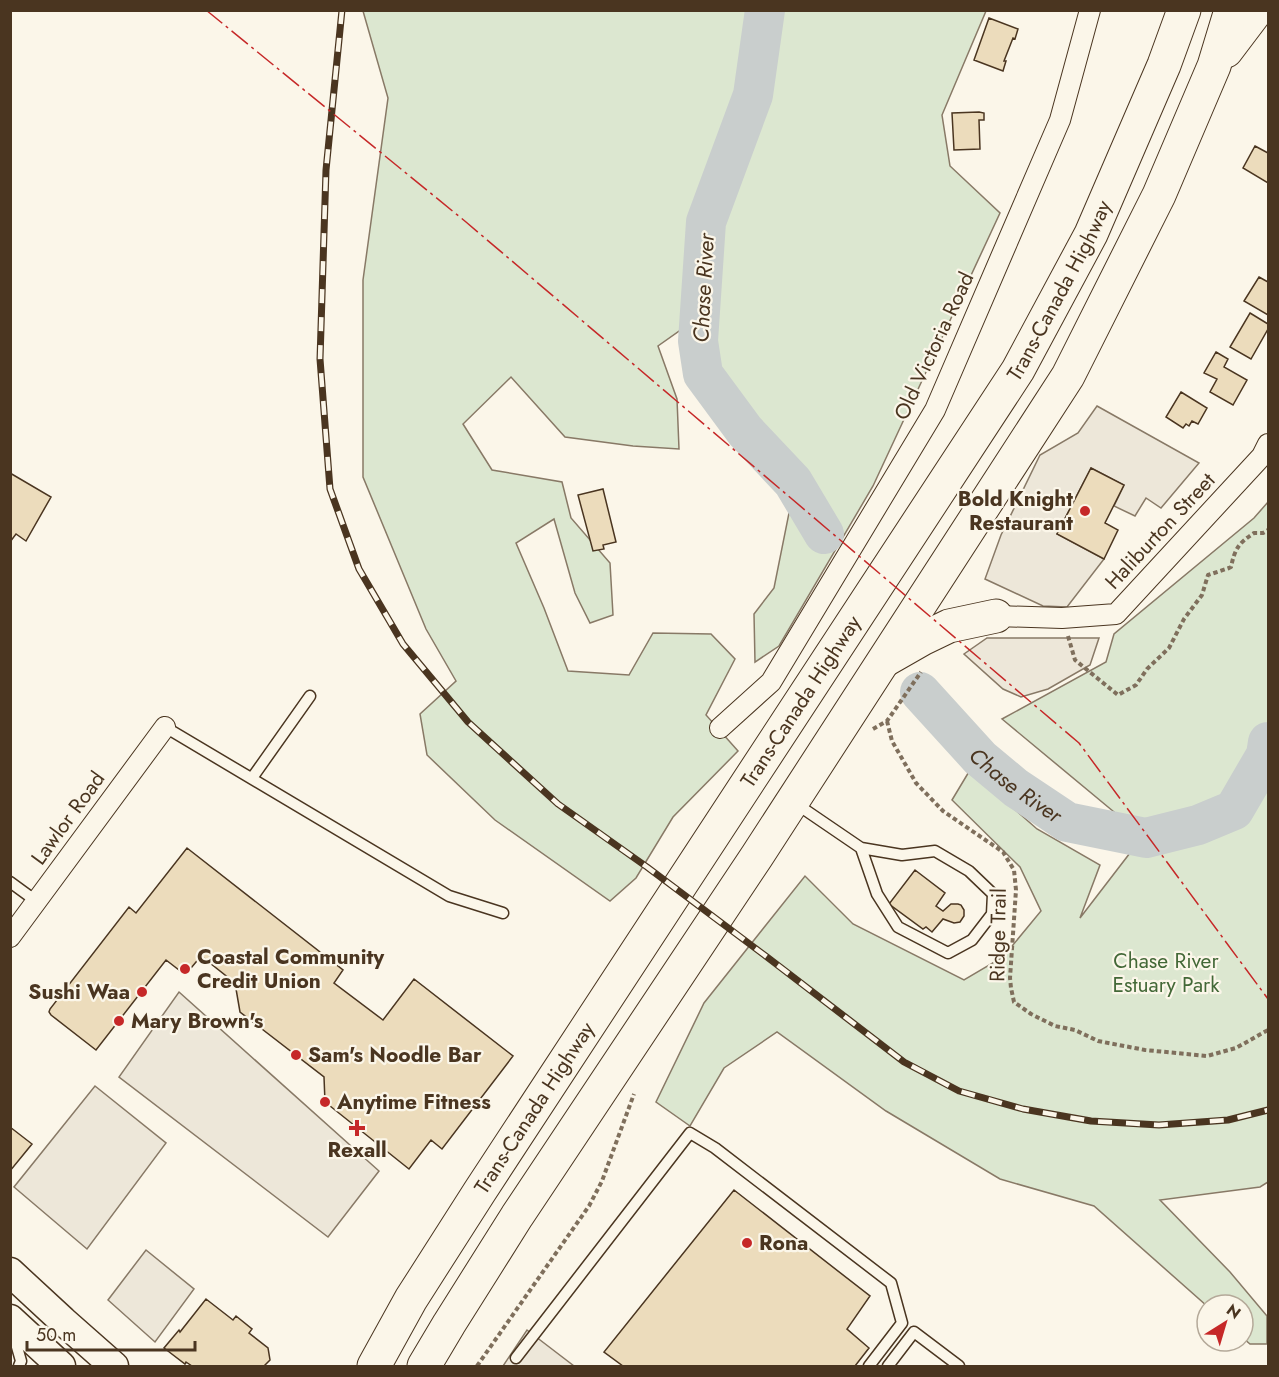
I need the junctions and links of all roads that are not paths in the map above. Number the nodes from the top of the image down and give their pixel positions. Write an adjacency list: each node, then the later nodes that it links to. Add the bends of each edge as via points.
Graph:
1 (1090, 10): 11 (street, Old Victoria Road, via 1060,120 934,411 771,682)
2 (1184, 10): 25 (highway, Trans-Canada Highway, via 1091,234 1018,370 480,1191 411,1299)
3 (1232, 10): 5 (highway)
4 (1257, 10): 5 (highway)
5 (1214, 66): 8 (highway, via 1159,195 1068,376)
6 (1269, 444): 7 (street, Haliburton Street, via 1116,614 1062,618)
7 (996, 616): 8 (highway, via 949,626)
8 (883, 661): 13 (highway)
9 (310, 696): 12 (lane)
10 (165, 727): 12 (lane); 16 (street, Lawlor Road)
11 (720, 728)
12 (252, 778): 17 (lane, via 449,896)
13 (792, 802): 14 (lane); 26 (highway, via 517,1216)
14 (861, 848): 14 (lane, via 877,894 898,927 948,953 972,940 992,914 993,894 969,871 935,851 902,855)
15 (10, 882): 16 (lane)
16 (36, 901): 18 (street, Lawlor Road)
17 (503, 913)
18 (10, 937)
19 (10, 1272): 24 (street)
20 (10, 1322): 22 (lane); 23 (street)
21 (516, 1358): 27 (lane, via 690,1133 891,1283 902,1323)
22 (19, 1366)
23 (61, 1366)
24 (114, 1366)
25 (374, 1366)
26 (424, 1366)
27 (869, 1366)
28 (888, 1366): 29 (lane, via 914,1332)
29 (956, 1366)

